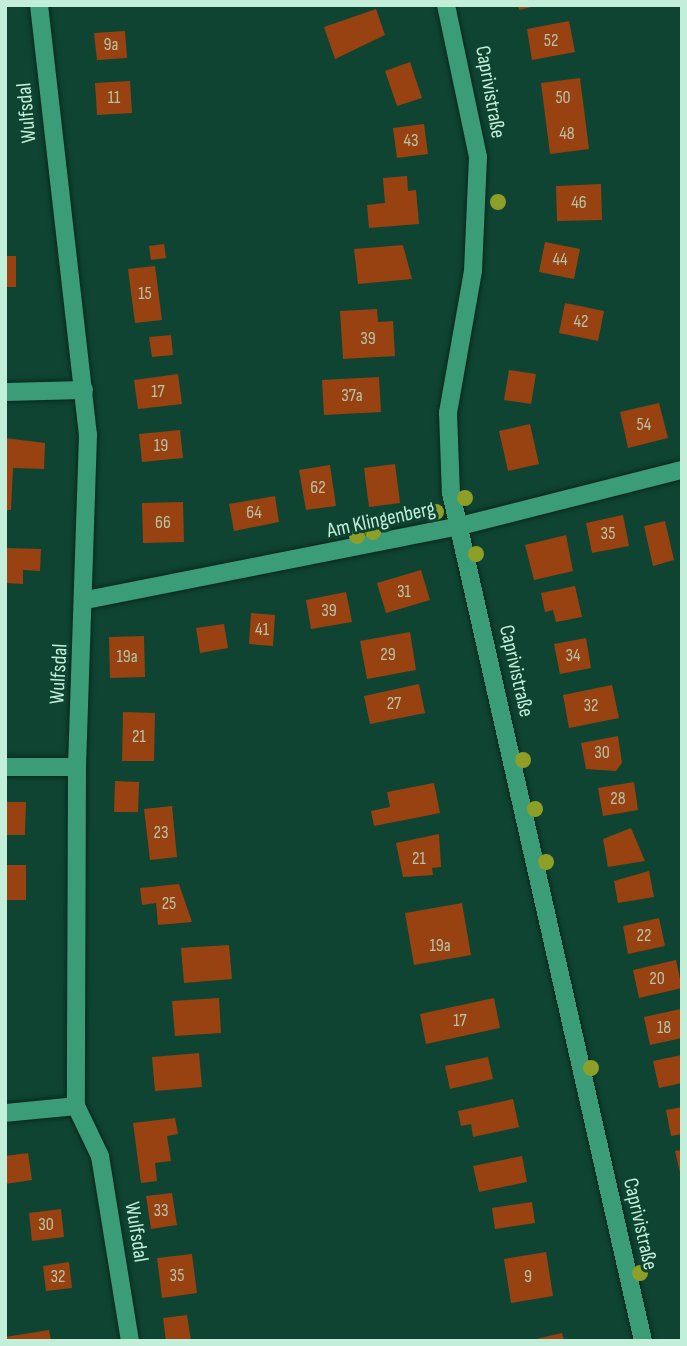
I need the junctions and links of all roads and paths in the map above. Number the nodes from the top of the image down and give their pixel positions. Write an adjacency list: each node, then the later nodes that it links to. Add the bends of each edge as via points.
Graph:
1 (39, 5): 3 (street, Wulfsdal)
2 (446, 5): 6 (street, Caprivistraße, via 478,157 472,271 448,413 448,458)
3 (84, 390): 4 (street); 7 (street, Wulfsdal)
4 (5, 392)
5 (682, 470): 6 (street, Am Klingenberg)
6 (460, 526): 7 (street, Am Klingenberg); 13 (street, Caprivistraße)
7 (86, 600): 9 (street, Wulfsdal)
8 (5, 767): 9 (street)
9 (77, 767): 10 (street, Wulfsdal)
10 (76, 1106): 11 (street); 12 (street, Wulfsdal, via 100,1156)
11 (5, 1113)
12 (130, 1341)
13 (643, 1341)

